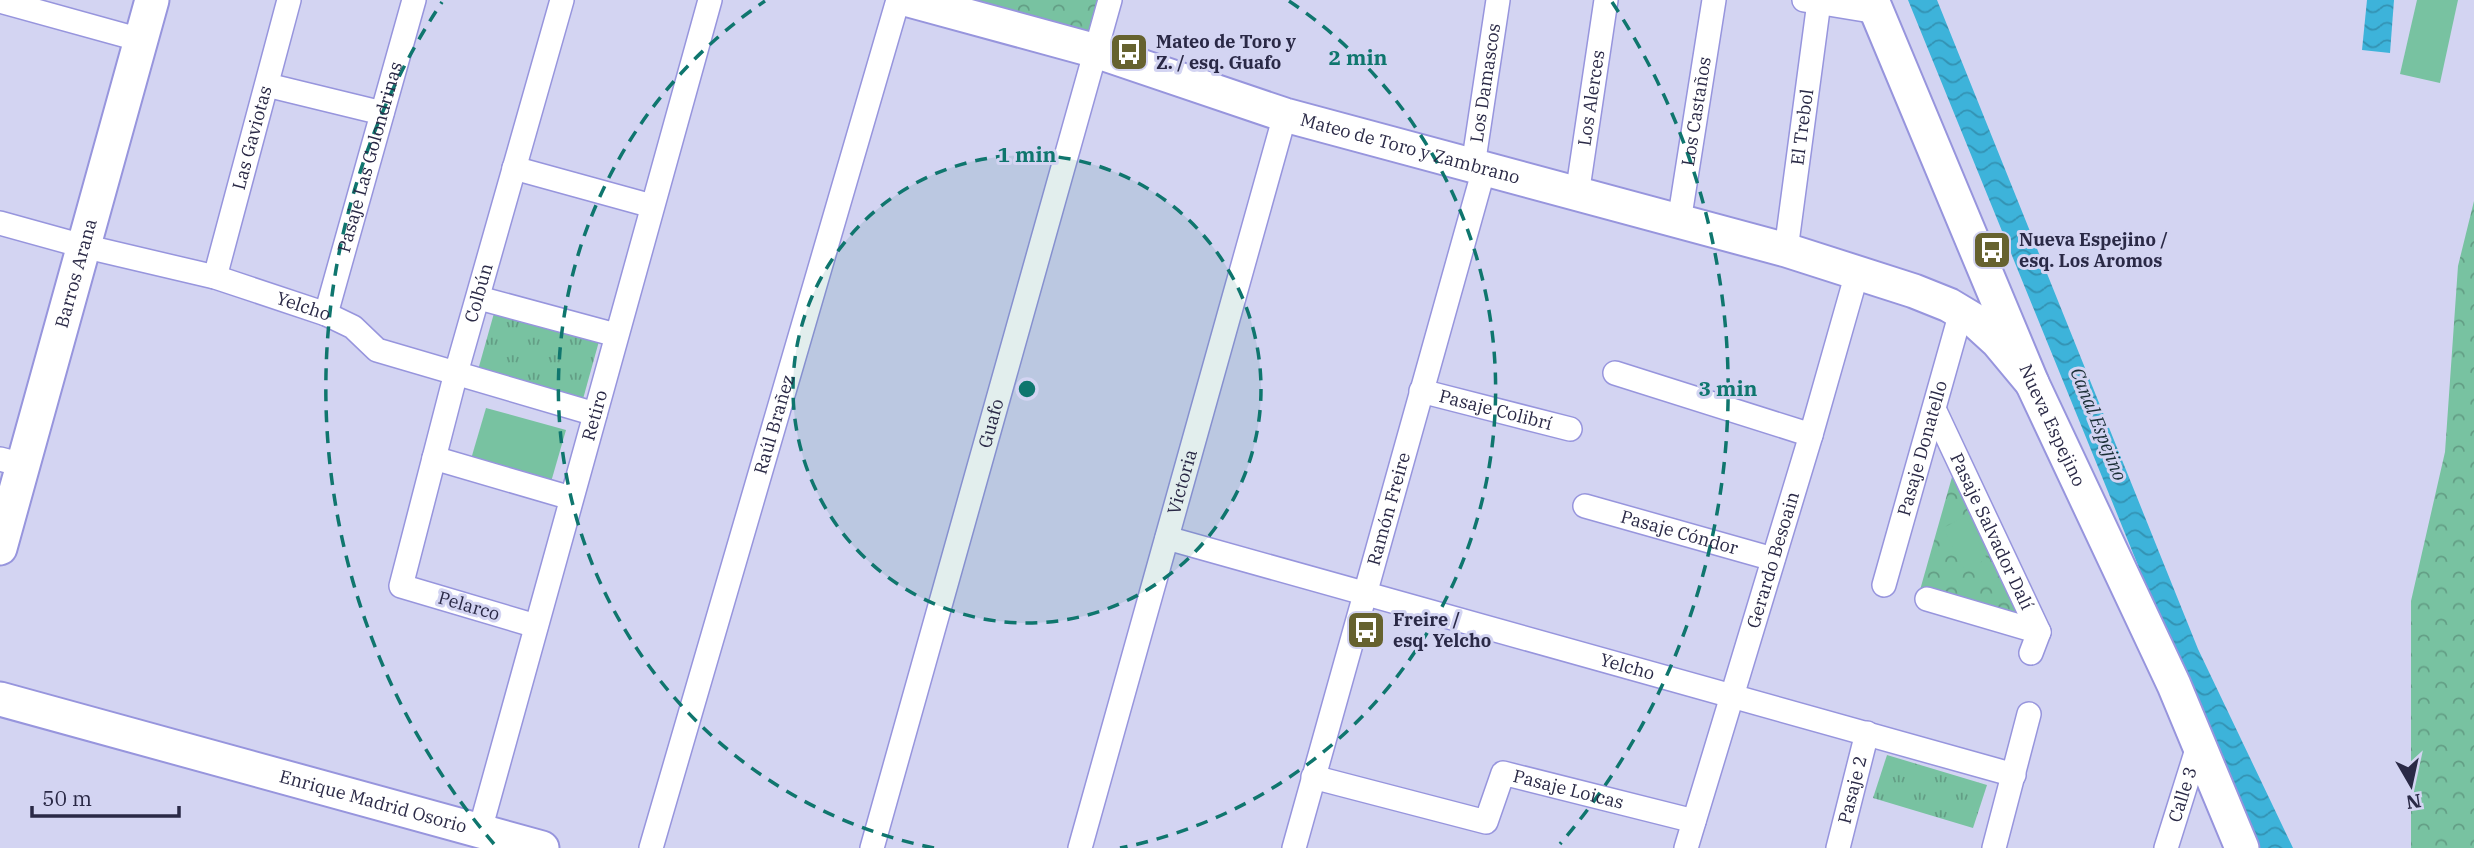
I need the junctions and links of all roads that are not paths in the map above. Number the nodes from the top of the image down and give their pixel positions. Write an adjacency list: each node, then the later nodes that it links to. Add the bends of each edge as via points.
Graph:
1 (152, 0): 15 (street, Barros Arana)
2 (289, 0): 17 (street, Las Gaviotas)
3 (414, 0): 18 (street, Pasaje Las Golondrinas)
4 (562, 0): 20 (street, Colbún)
5 (710, 0): 23 (street, Retiro)
6 (898, 0): 66 (street, Raúl Brañez)
7 (909, 0): 16 (street, Mateo de Toro y Zambrano)
8 (1110, 0): 16 (street, Guafo)
9 (1498, 0): 21 (street, Los Damascos)
10 (1606, 0): 22 (street, Los Alerces)
11 (1714, 0): 24 (street, Los Castaños)
12 (0, 1): 15 (street)
13 (1812, 1): 14 (street); 27 (street, El Trebol)
14 (1875, 6): 30 (street, Nueva Espejino)
15 (141, 40): 26 (street, Barros Arana)
16 (1096, 51): 19 (street, Mateo de Toro y Zambrano); 67 (street, Guafo)
17 (267, 85): 18 (street); 29 (street, Las Gaviotas)
18 (382, 113): 34 (street, Pasaje Las Golondrinas)
19 (1285, 115): 21 (street, Mateo de Toro y Zambrano); 48 (street, Victoria)
20 (514, 167): 23 (street); 32 (street, Colbún)
21 (1478, 167): 22 (street, Mateo de Toro y Zambrano); 39 (street, Ramón Freire)
22 (1577, 195): 24 (street, Mateo de Toro y Zambrano)
23 (652, 206): 35 (street, Retiro)
24 (1679, 222): 27 (street, Mateo de Toro y Zambrano)
25 (0, 223): 26 (street, Yelcho)
26 (83, 246): 29 (street, Yelcho); 45 (street, Barros Arana)
27 (1786, 250): 28 (street, Mateo de Toro y Zambrano)
28 (1857, 272): 31 (street, Mateo de Toro y Zambrano); 43 (street, Gerardo Besoain)
29 (215, 276): 34 (street, Yelcho)
30 (1989, 277): 31 (street, Mateo de Toro y Zambrano); 33 (street, via 1984,295); 38 (street, Nueva Espejino)
31 (1914, 291): 33 (street, Mateo de Toro y Zambrano)
32 (479, 298): 35 (street); 36 (street, Colbún)
33 (1961, 312): 38 (street, Mateo de Toro y Zambrano, via 1997,341); 40 (street, Pasaje Donatello)
34 (326, 314): 36 (street, Yelcho, via 353,327 377,350)
35 (616, 335): 41 (street, Retiro)
36 (456, 373): 41 (street, Yelcho); 44 (street, Colbún)
37 (1615, 373): 43 (street)
38 (2032, 383): 60 (street, Nueva Espejino)
39 (1421, 391): 42 (street, Pasaje Colibrí); 53 (street, Ramón Freire)
40 (1935, 411): 51 (street, Pasaje Donatello); 54 (street, Pasaje Salvador Dalí, via 2035,642)
41 (595, 414): 46 (street, Retiro)
42 (1570, 429)
43 (1811, 435): 50 (street, Gerardo Besoain)
44 (434, 458): 46 (street); 52 (street, Colbún)
45 (12, 462): 49 (street, Barros Arana)
46 (571, 498): 55 (street, Retiro)
47 (1584, 506): 50 (street, Pasaje Cóndor)
48 (1167, 538): 53 (street, Yelcho); 68 (street, Victoria)
49 (0, 548)
50 (1773, 559): 56 (street, Gerardo Besoain)
51 (1884, 585)
52 (401, 586): 55 (street, Pelarco)
53 (1364, 594): 56 (street, Yelcho); 62 (street, Ramón Freire)
54 (1927, 599)
55 (536, 626): 64 (street, Retiro)
56 (1731, 696): 59 (street, Yelcho); 63 (street, Gerardo Besoain)
57 (0, 699): 64 (street, Enrique Madrid Osorio)
58 (2029, 714): 61 (street)
59 (1867, 733): 61 (street, Yelcho); 71 (street, Pasaje 2)
60 (2200, 743): 73 (street, Calle 3); 74 (street, Nueva Espejino)
61 (2014, 775): 72 (street)
62 (1313, 778): 63 (street, Pasaje Loicas, via 1486,822 1503,773); 69 (street, Ramón Freire)
63 (1694, 821): 70 (street, Gerardo Besoain)
64 (480, 830): 65 (street, Enrique Madrid Osorio)
65 (542, 848)
66 (651, 848)
67 (872, 848)
68 (1080, 848)
69 (1294, 848)
70 (1686, 848)
71 (1838, 848)
72 (1994, 848)
73 (2166, 848)
74 (2242, 848)

